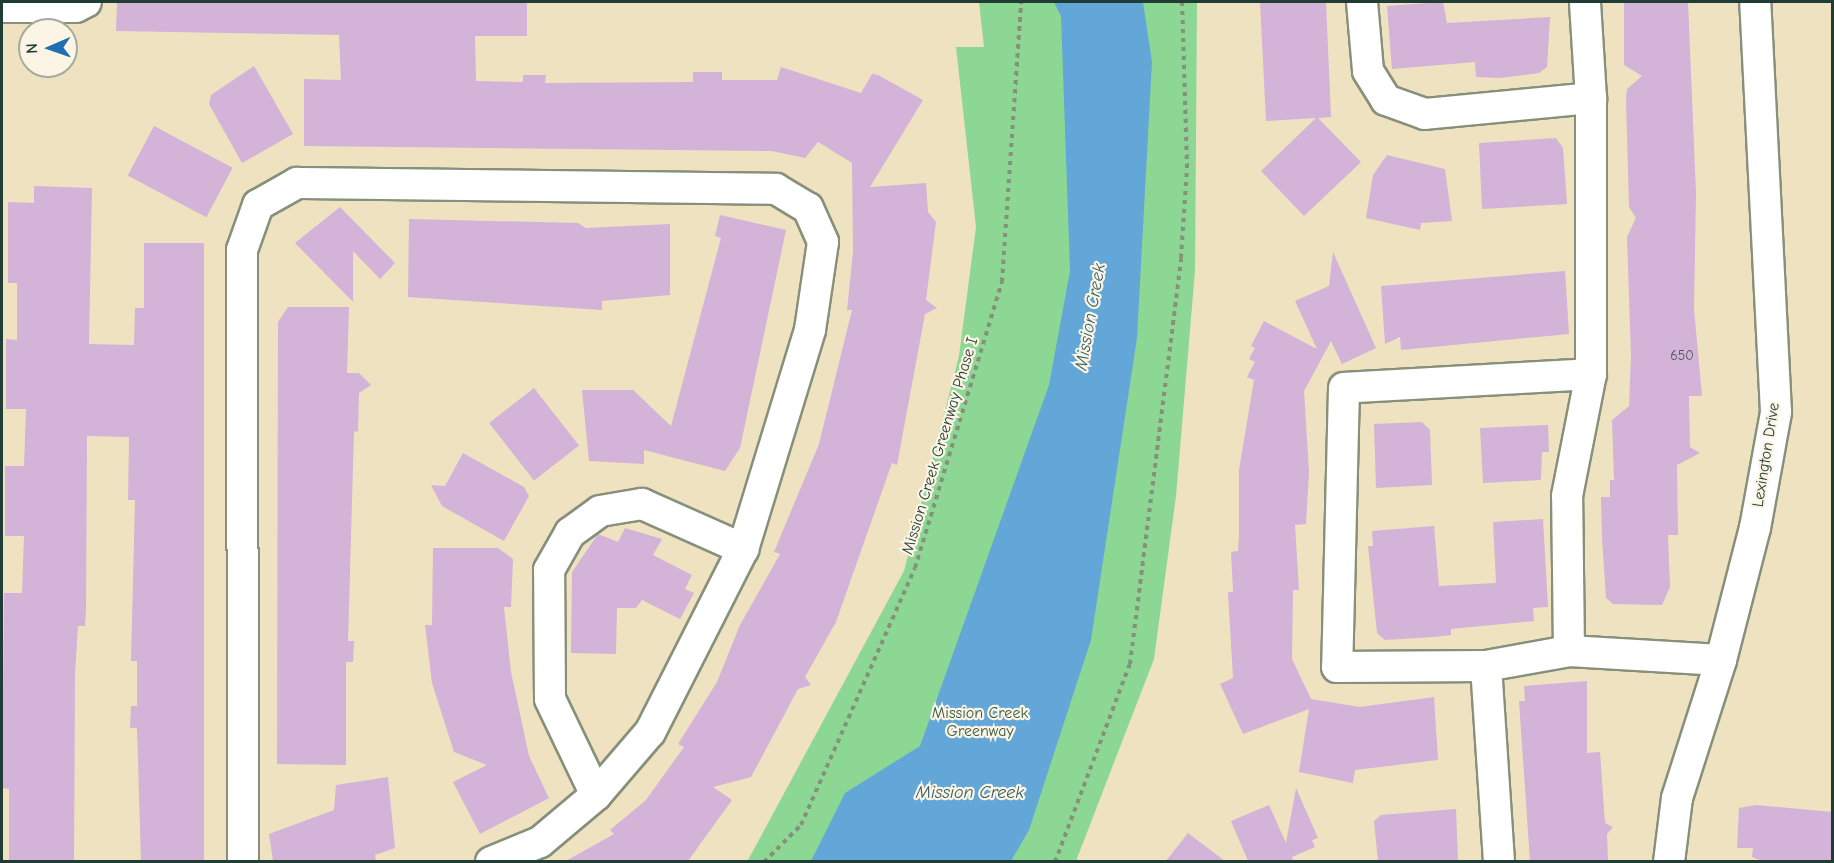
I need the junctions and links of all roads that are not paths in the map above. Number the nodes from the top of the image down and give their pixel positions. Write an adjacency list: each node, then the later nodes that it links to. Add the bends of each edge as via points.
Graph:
1 (86, 2): 5 (street, via 76,7)
2 (1362, 2): 6 (street, via 1368,71 1386,100 1425,114)
3 (1585, 2): 6 (street)
4 (1755, 2): 10 (street, Lexington Drive, via 1776,412 1755,528)
5 (2, 7)
6 (1591, 98): 7 (street)
7 (1591, 374): 9 (street, via 1567,496); 11 (street, via 1344,388 1337,667)
8 (744, 549): 12 (street, via 650,732); 12 (street, via 642,504 600,511 570,533 549,570 550,699); 13 (street, via 810,330 823,242 808,208 776,189 297,183 258,206 242,250)
9 (1569, 651): 10 (street); 11 (street)
10 (1721, 660): 16 (street, Lexington Drive, via 1677,798)
11 (1486, 666): 15 (street)
12 (596, 795): 14 (street, via 540,842)
13 (243, 861)
14 (491, 861)
15 (1499, 861)
16 (1670, 861)

